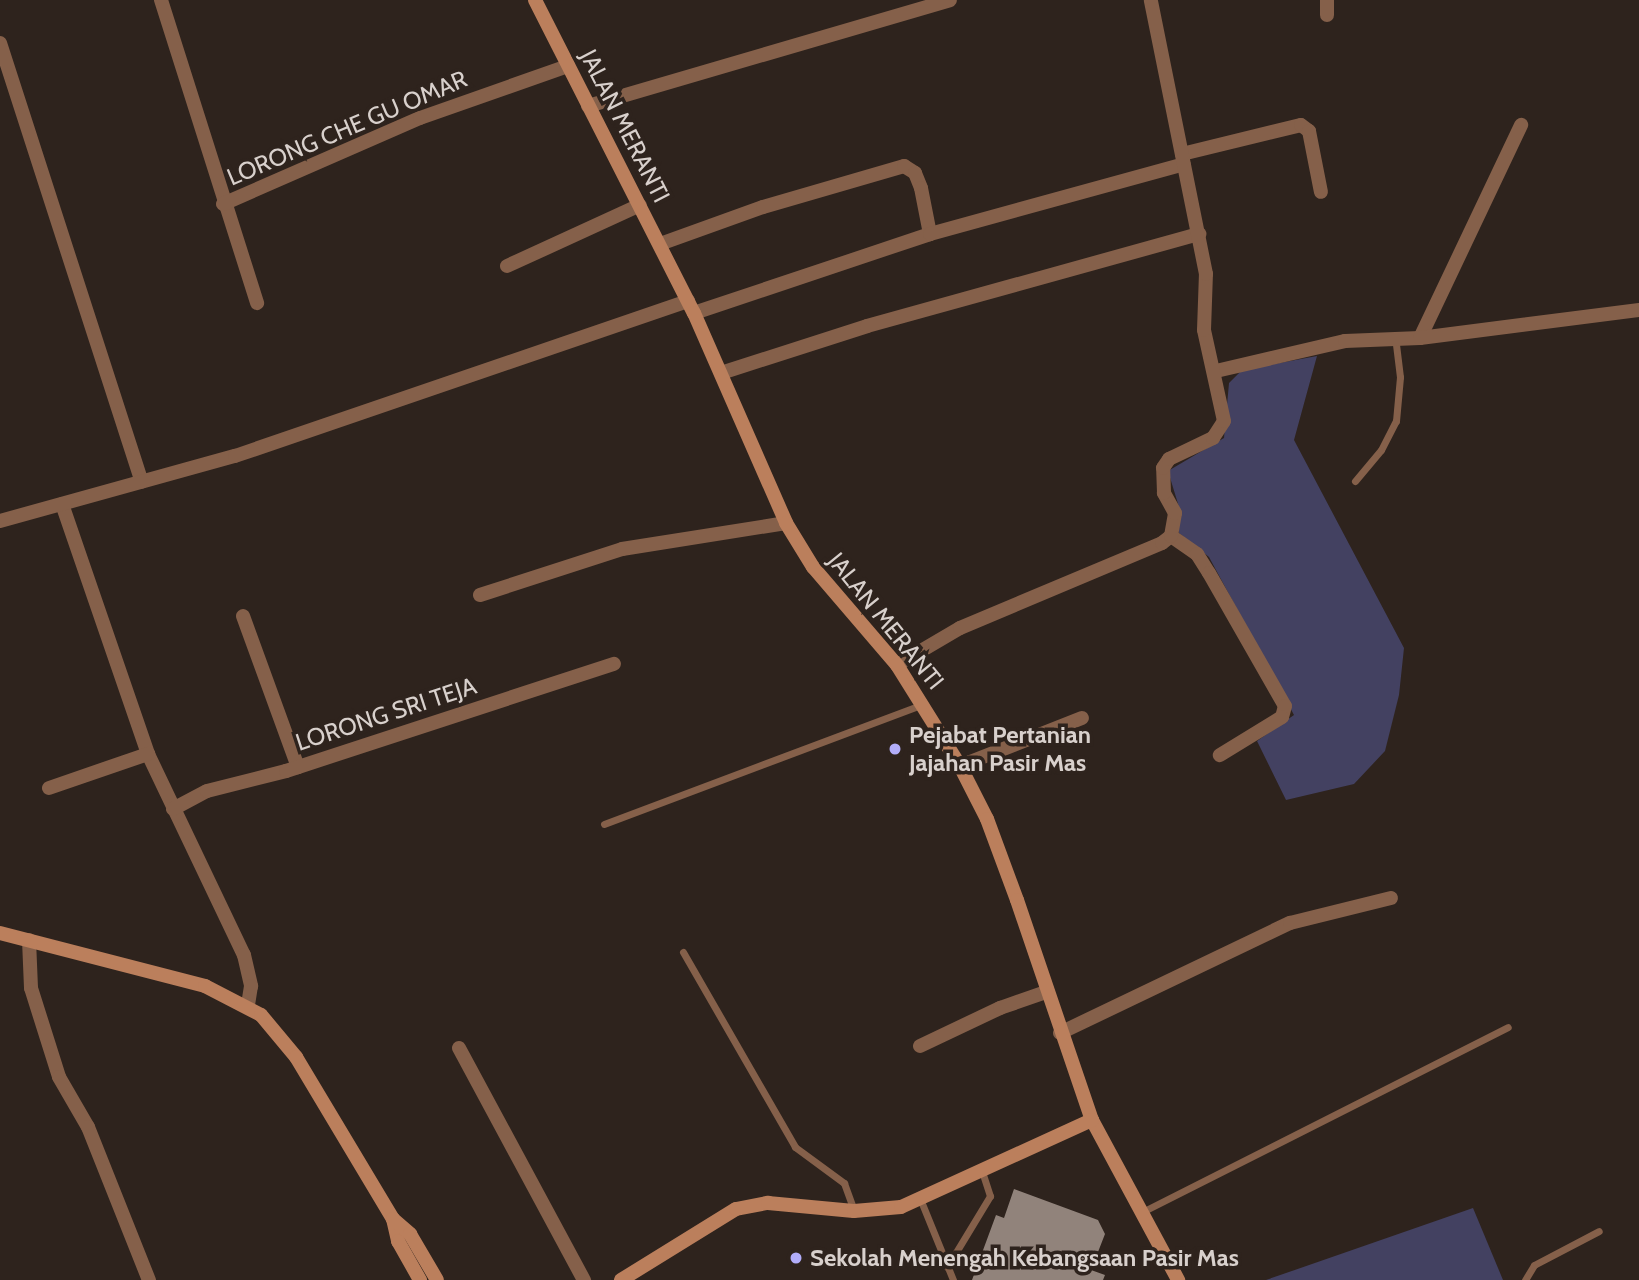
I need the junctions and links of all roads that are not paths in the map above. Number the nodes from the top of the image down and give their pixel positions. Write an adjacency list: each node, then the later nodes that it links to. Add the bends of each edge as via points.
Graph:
1 (161, 0): 11 (street, LORONG CHE GU OMAR)
2 (535, 0): 6 (street, JALAN MERANTI)
3 (950, 0): 7 (street)
4 (1151, 0): 9 (street)
5 (0, 43): 25 (street)
6 (568, 66): 7 (street, JALAN MERANTI); 11 (street, LORONG CHE GU OMAR, via 420,118)
7 (588, 106): 12 (street, JALAN MERANTI)
8 (1521, 125): 20 (street)
9 (1183, 159): 10 (street, via 1301,125 1309,131); 13 (street); 14 (street)
10 (1321, 192)
11 (223, 204): 17 (street, LORONG CHE GU OMAR)
12 (640, 205): 15 (street, JALAN MERANTI); 16 (street)
13 (930, 234): 15 (street, via 921,188 915,173 904,166 763,207); 18 (street)
14 (1199, 234): 22 (street, via 1208,296 1204,330); 23 (street, via 867,326)
15 (660, 244): 18 (street, JALAN MERANTI)
16 (507, 266)
17 (257, 303)
18 (691, 307): 23 (street, JALAN MERANTI); 25 (street)
19 (1639, 310): 20 (street)
20 (1420, 338): 21 (street)
21 (1395, 339): 22 (street, via 1308,347); 24 (lane, via 1400,377 1396,421 1381,450)
22 (1216, 370): 29 (street, via 1225,411 1220,431 1163,468 1164,493 1175,513)
23 (721, 373): 28 (street, JALAN MERANTI)
24 (1355, 481)
25 (142, 482): 26 (street)
26 (62, 504): 27 (street); 36 (street)
27 (0, 521)
28 (786, 523): 30 (street, via 622,549); 33 (street, JALAN MERANTI, via 813,567)
29 (1171, 536): 33 (street, via 1142,553 960,628); 37 (street, via 1203,564 1285,706 1282,717)
30 (481, 595)
31 (243, 616): 39 (street)
32 (614, 664): 39 (street, LORONG SRI TEJA)
33 (897, 665): 34 (street, JALAN MERANTI)
34 (924, 703): 38 (street, JALAN MERANTI); 42 (lane)
35 (1082, 718): 38 (street)
36 (148, 754): 40 (street); 41 (street)
37 (1220, 755)
38 (960, 766): 47 (street, JALAN MERANTI, via 991,831)
39 (298, 767): 41 (street, LORONG SRI TEJA, via 207,791)
40 (49, 788)
41 (173, 809): 48 (street, via 244,955 251,986)
42 (604, 824)
43 (1391, 898): 50 (street, via 1290,923)
44 (0, 933): 45 (street)
45 (29, 940): 48 (street, via 205,986); 61 (street, via 30,988 58,1077 88,1127)
46 (683, 952): 56 (lane, via 795,1147 844,1183)
47 (1046, 992): 50 (street, JALAN MERANTI); 51 (street)
48 (248, 1005): 58 (street, via 278,1031 296,1056)
49 (1508, 1027): 57 (lane)
50 (1060, 1033): 53 (street, JALAN MERANTI)
51 (920, 1046)
52 (459, 1048): 64 (street)
53 (1092, 1120): 54 (street); 57 (street, JALAN MERANTI)
54 (982, 1172): 55 (street); 60 (lane, via 989,1196)
55 (921, 1200): 56 (street); 60 (lane)
56 (854, 1211): 65 (street, via 751,1204)
57 (1140, 1213): 67 (street, JALAN MERANTI)
58 (393, 1219): 62 (street, via 398,1241); 63 (street, via 410,1234)
59 (1599, 1231): 68 (lane, via 1534,1265)
60 (947, 1267): 66 (lane)
61 (149, 1280)
62 (420, 1280)
63 (437, 1280)
64 (584, 1280)
65 (621, 1280)
66 (953, 1280)
67 (1178, 1280)
68 (1525, 1280)

